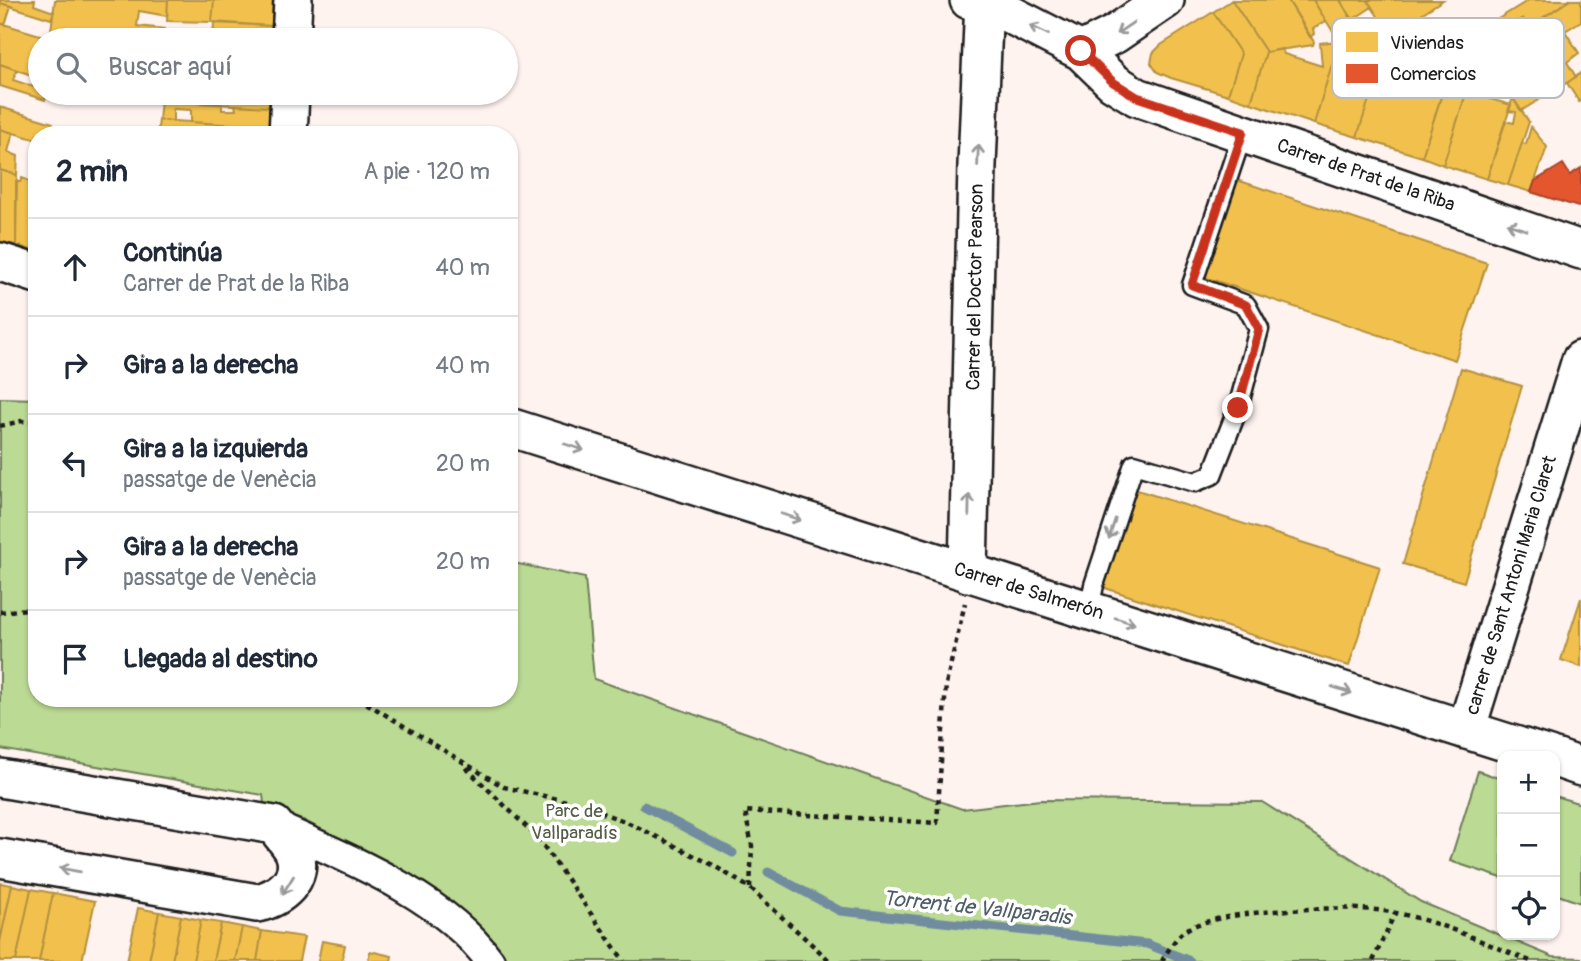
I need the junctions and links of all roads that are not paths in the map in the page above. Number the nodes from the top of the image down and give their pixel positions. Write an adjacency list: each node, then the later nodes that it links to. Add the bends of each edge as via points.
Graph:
1 (293, 0): 4 (street)
2 (979, 0): 5 (street, Carrer de Prat de la Riba, one-way to 2); 14 (street, Carrer del Doctor Pearson, one-way to 2)
3 (1166, 0): 5 (street, one-way to 5)
4 (292, 28)
5 (1081, 51): 8 (street, Carrer de Prat de la Riba, via 1113,82 1137,97)
6 (289, 105): 7 (street)
7 (288, 126)
8 (1243, 132): 9 (street, Carrer de Prat de la Riba, one-way to 8); 15 (lane, one-way to 15, via 1192,285 1246,305 1259,329 1238,408 1212,475 1195,482 1134,464)
9 (1581, 250)
10 (0, 262): 11 (street)
11 (28, 271)
12 (1581, 360): 16 (street, carrer de Sant Antoni Maria Claret)
13 (518, 430): 14 (street, Carrer de Salmerón, one-way to 14)
14 (968, 583): 15 (street, Carrer de Salmerón)
15 (1089, 609): 16 (street, Carrer de Salmerón, one-way to 16)
16 (1466, 730): 17 (street, Carrer de Salmerón)
17 (1533, 751)
18 (1560, 760): 19 (street)
19 (1581, 767)
20 (0, 778): 21 (street)
21 (274, 825): 22 (street, one-way to 22, via 294,852 296,870 281,895 257,903); 23 (street, via 442,912)
22 (0, 858)
23 (490, 961)

